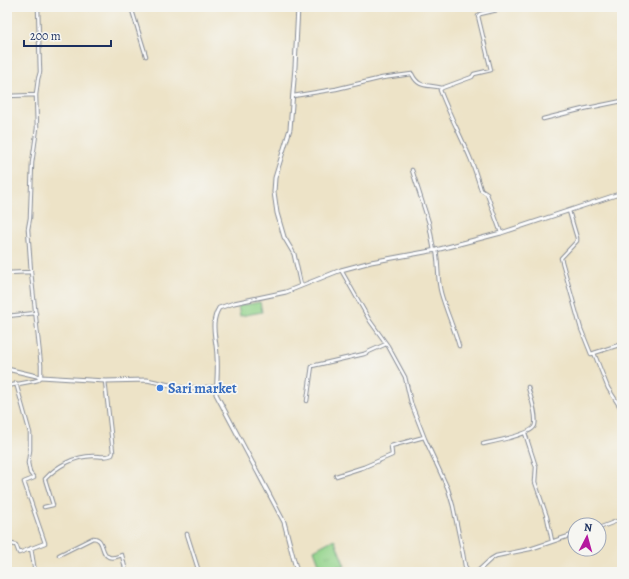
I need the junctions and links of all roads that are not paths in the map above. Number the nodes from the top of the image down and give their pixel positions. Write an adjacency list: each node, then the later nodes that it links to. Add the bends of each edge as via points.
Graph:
1 (38, 7): 11 (street, via 40,72)
2 (96, 7): 7 (street)
3 (131, 7): 9 (street)
4 (298, 7): 13 (street)
5 (486, 7): 8 (street)
6 (510, 7): 8 (street)
7 (87, 9)
8 (487, 12): 10 (street, via 478,16 491,70 474,74)
9 (146, 56)
10 (442, 88): 13 (street, via 422,85 415,81 412,74); 19 (street, via 440,90 448,112 472,161 481,190 487,194)
11 (36, 95): 12 (street); 22 (street, via 37,128 28,229)
12 (7, 96)
13 (293, 96): 24 (street, via 290,129 274,178 274,192 277,213 284,237 294,254)
14 (622, 101): 15 (street)
15 (543, 119)
16 (412, 170): 20 (street, via 430,223)
17 (622, 193): 18 (street)
18 (569, 211): 19 (street); 30 (street, via 577,241 561,258 581,329 591,354)
19 (501, 233): 20 (street)
20 (435, 250): 21 (street); 29 (street, via 441,293)
21 (341, 270): 24 (street); 27 (street)
22 (30, 272): 23 (street); 25 (street)
23 (7, 273)
24 (301, 286): 36 (street, via 219,308 214,320 218,378)
25 (36, 313): 26 (street); 32 (street)
26 (7, 316)
27 (386, 344): 38 (street, via 364,354 312,366); 41 (street, via 405,377 411,403)
28 (622, 344): 30 (street)
29 (459, 346)
30 (594, 354): 39 (street, via 608,388)
31 (7, 369): 32 (street)
32 (41, 377): 33 (street); 34 (street, via 34,382)
33 (105, 381): 36 (street, via 147,380 183,388); 44 (street, via 112,455 78,458 51,472 45,479 53,505)
34 (16, 383): 35 (street); 51 (street, via 30,433 28,463 34,478 24,482 45,542)
35 (7, 386)
36 (216, 387): 56 (street, via 216,394 284,522)
37 (528, 388): 40 (street, via 535,414 535,426)
38 (307, 401)
39 (622, 410)
40 (526, 433): 42 (street); 49 (street, via 536,467 535,482)
41 (424, 437): 43 (street, via 392,446 392,455 364,468); 57 (street, via 448,489)
42 (483, 444)
43 (336, 476)
44 (44, 507)
45 (622, 519): 46 (street)
46 (607, 525)
47 (187, 534): 55 (street)
48 (567, 536): 49 (street)
49 (552, 541): 58 (street, via 530,549 496,556)
50 (7, 543): 51 (street, via 16,545 20,553)
51 (31, 548): 53 (street)
52 (59, 554): 54 (street, via 97,538 108,557 122,555)
53 (35, 572)
54 (126, 572)
55 (199, 572)
56 (297, 572)
57 (469, 572)
58 (477, 572)

